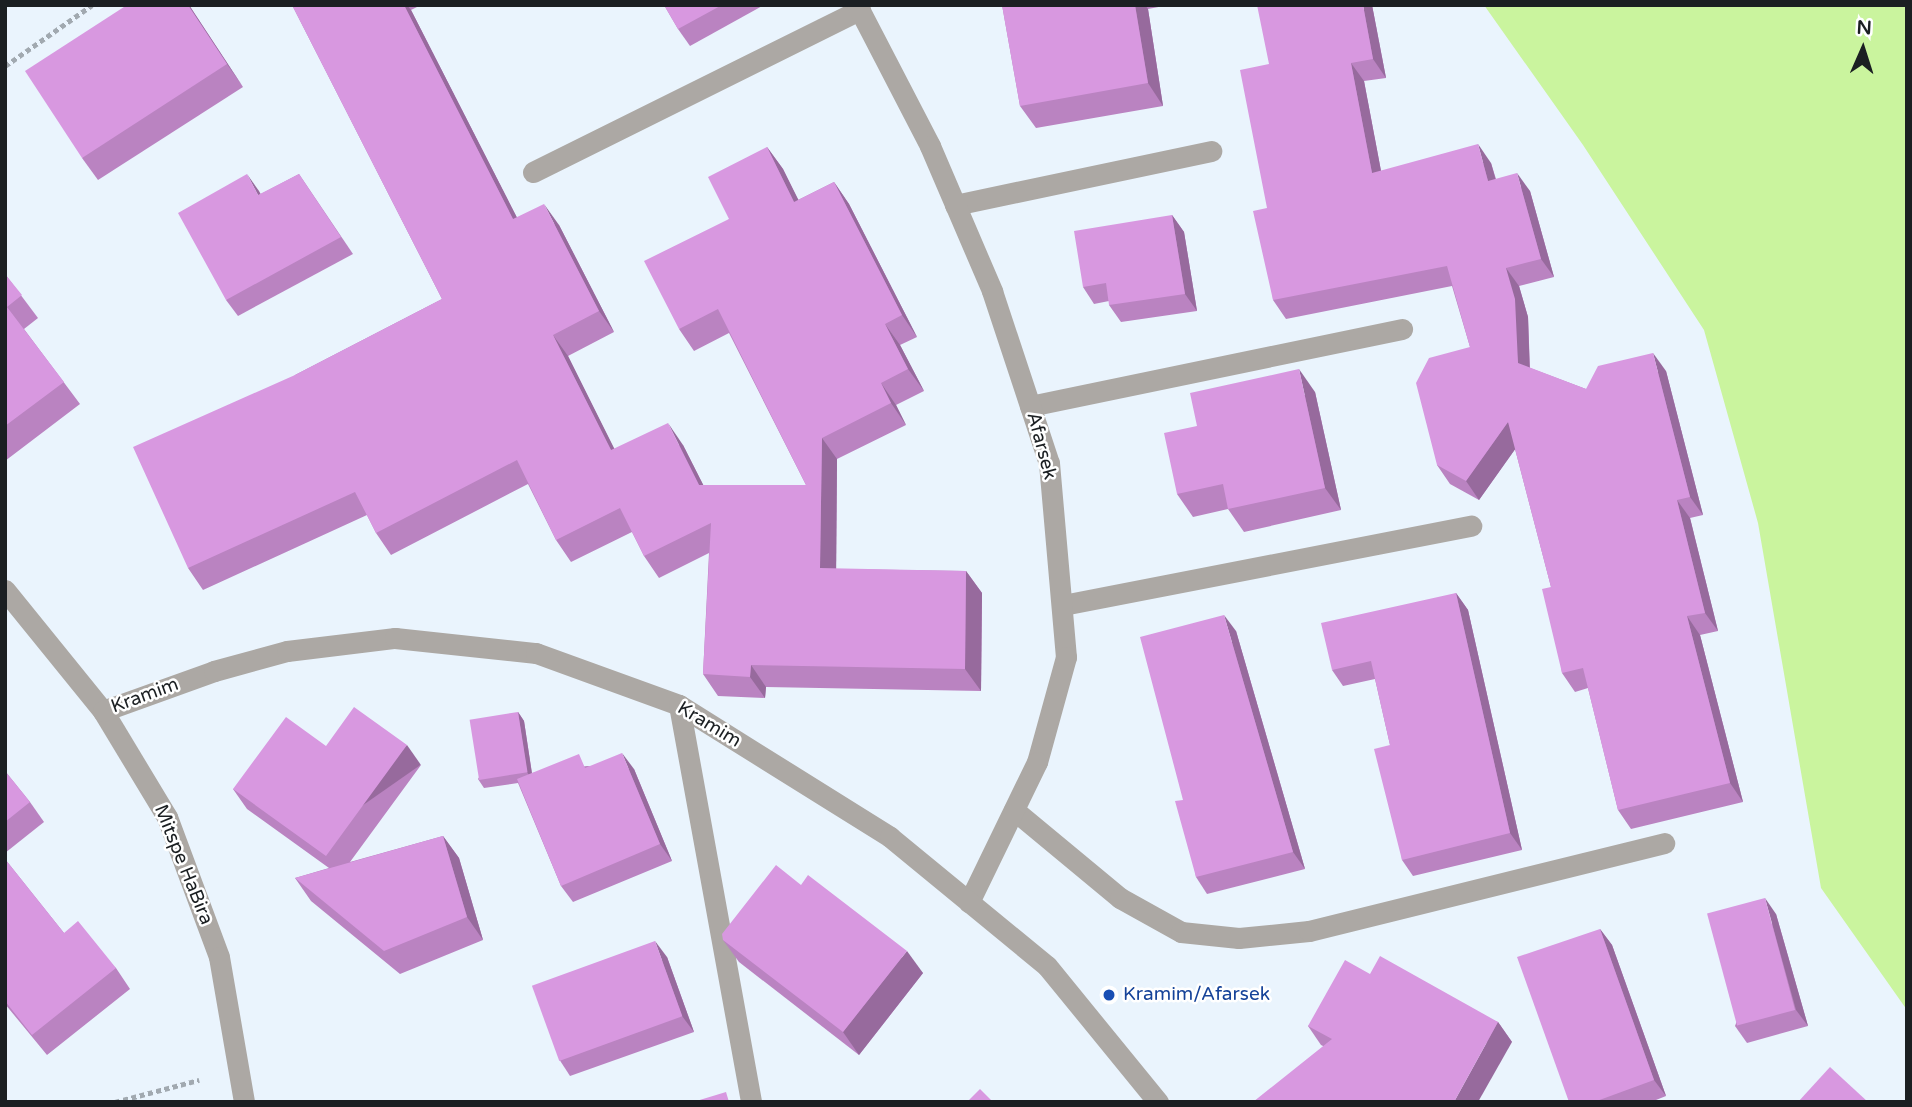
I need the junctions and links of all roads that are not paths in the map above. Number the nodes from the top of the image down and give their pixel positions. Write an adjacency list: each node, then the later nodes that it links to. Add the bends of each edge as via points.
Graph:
1 (858, 7): 3 (street); 4 (street, Afarsek)
2 (1211, 151): 4 (street)
3 (533, 172)
4 (955, 205): 6 (street, Afarsek, via 992,291)
5 (1402, 329): 6 (street)
6 (1030, 406): 9 (street, Afarsek, via 1049,463)
7 (1471, 526): 9 (street)
8 (5, 590): 11 (street, Mitspe HaBira)
9 (1063, 605): 12 (street, Afarsek, via 1066,657 1037,762)
10 (679, 705): 11 (street, Kramim, via 536,653 396,638 287,651 214,671); 14 (street, Kramim, via 890,837); 16 (street)
11 (103, 711): 15 (street, Mitspe HaBira, via 167,817 219,957)
12 (1014, 810): 13 (street, via 1120,898 1181,932 1239,938 1309,931); 14 (street, Afarsek)
13 (1664, 843)
14 (970, 902): 17 (street, Kramim, via 1047,966)
15 (244, 1102)
16 (751, 1102)
17 (1158, 1102)

